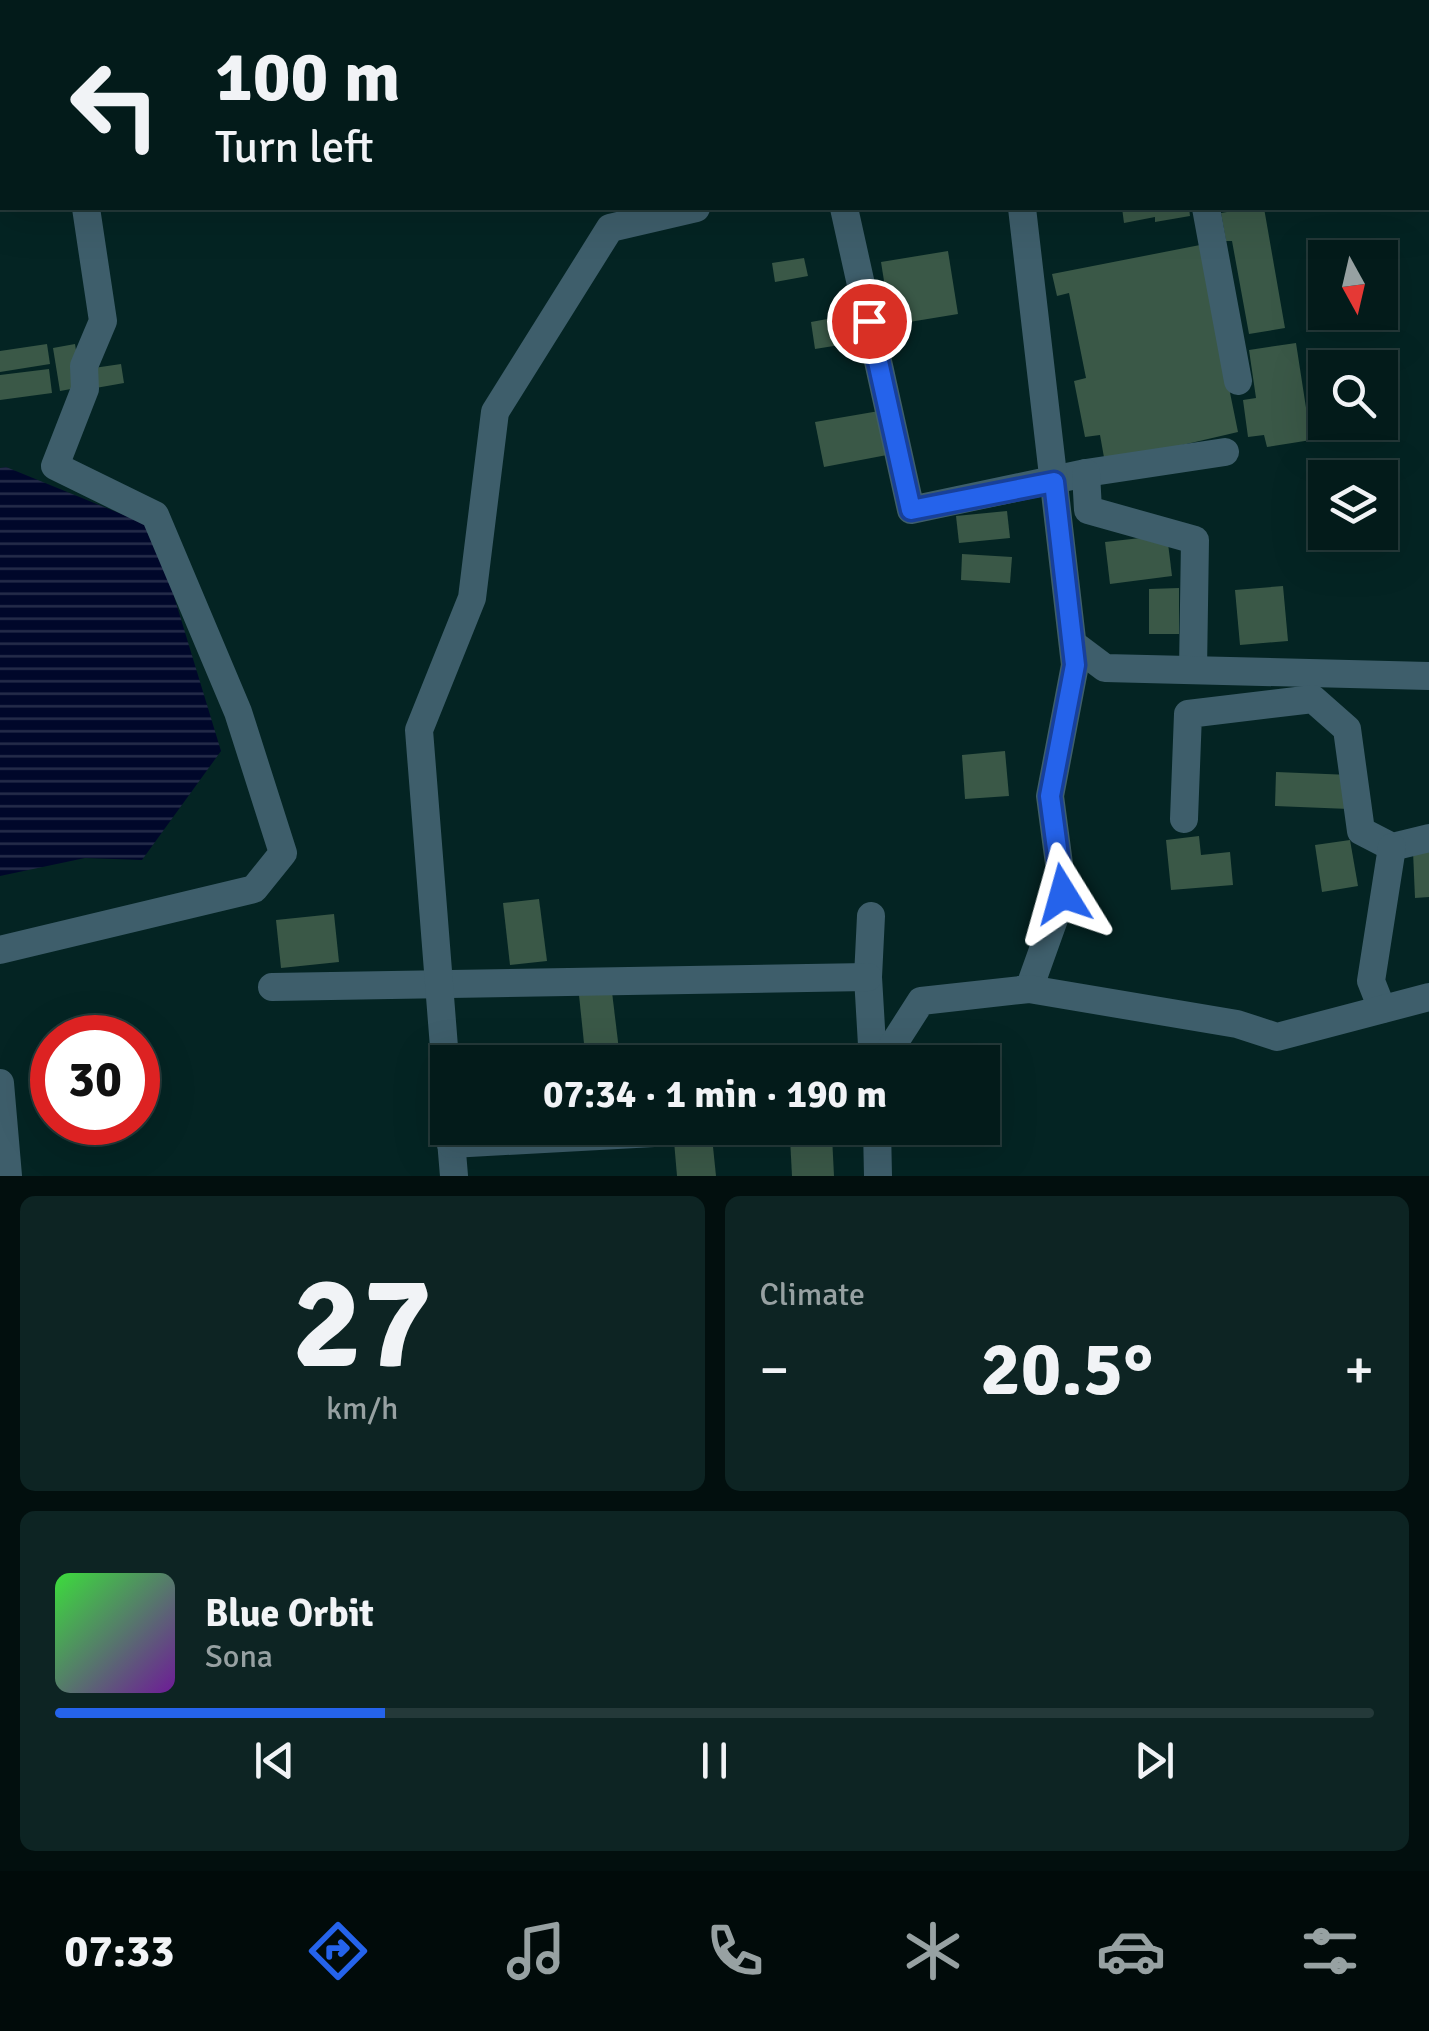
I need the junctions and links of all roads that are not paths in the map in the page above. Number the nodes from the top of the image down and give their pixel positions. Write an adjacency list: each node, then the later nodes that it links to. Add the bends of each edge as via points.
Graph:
1 (86, 210): 17 (street, via 104,321 55,466 155,515 238,712 283,854 254,889)
2 (687, 210): 19 (street, via 610,228 495,412 472,598 419,730)
3 (844, 210): 9 (street, via 911,510)
4 (1022, 210): 9 (street)
5 (1206, 210): 6 (street)
6 (1238, 381)
7 (1224, 452): 8 (street)
8 (1086, 474): 9 (street); 11 (street, via 1088,510 1196,540)
9 (1054, 482): 10 (street)
10 (1073, 644): 11 (street, via 1105,668); 21 (street, via 1075,665 1050,796 1063,894)
11 (1193, 670): 12 (street)
12 (1429, 676)
13 (1184, 819): 15 (street, via 1188,714 1313,699 1347,729 1361,831)
14 (1429, 838): 15 (street)
15 (1392, 847): 23 (street, via 1371,981)
16 (871, 916): 18 (street)
17 (0, 950)
18 (868, 977): 19 (street); 25 (street)
19 (438, 984): 20 (street); 24 (street)
20 (272, 987)
21 (1029, 989): 23 (street, via 1237,1024 1276,1037); 26 (street, via 921,1001)
22 (1429, 996): 23 (street)
23 (1382, 1009)
24 (443, 1045)
25 (873, 1045)
26 (893, 1045)
27 (1, 1098): 30 (street)
28 (452, 1145): 31 (street)
29 (877, 1145): 32 (street)
30 (8, 1176)
31 (454, 1176)
32 (878, 1176)

